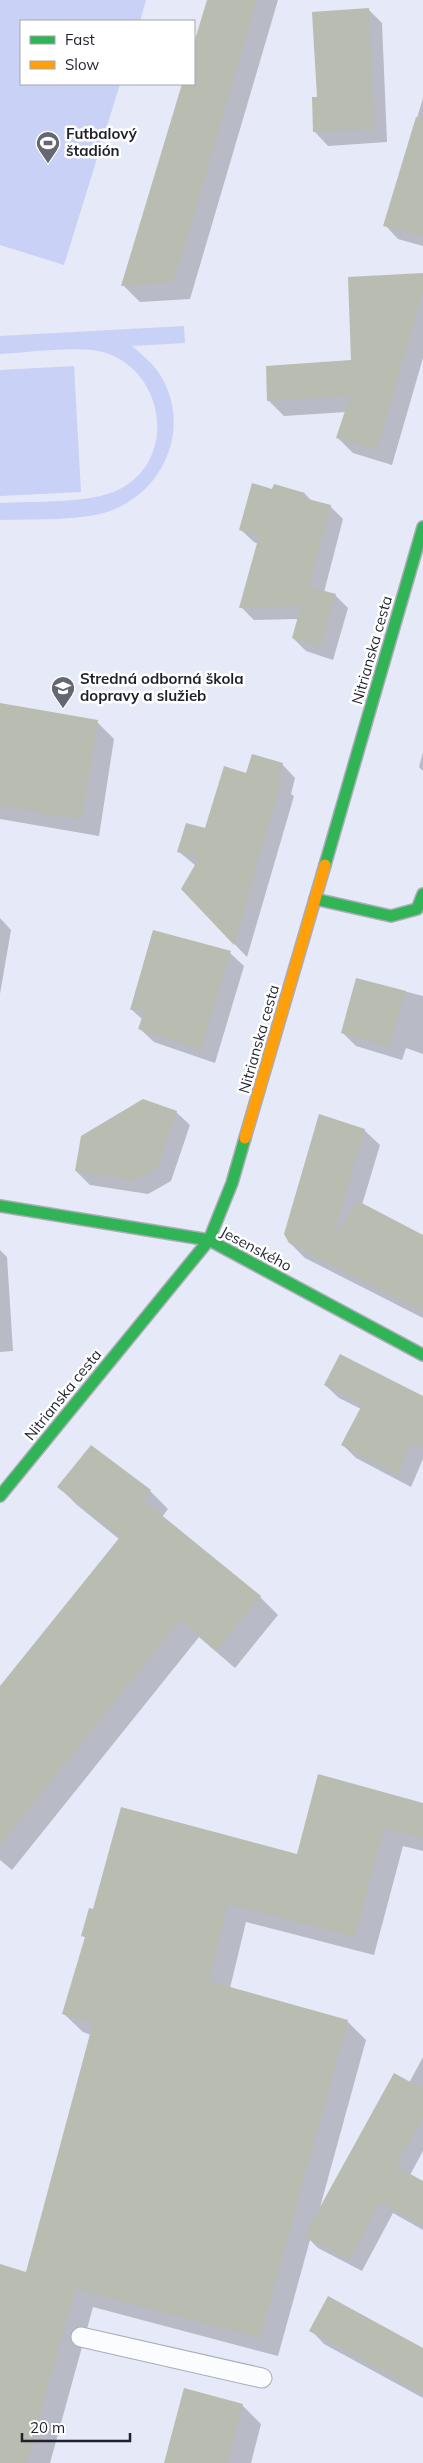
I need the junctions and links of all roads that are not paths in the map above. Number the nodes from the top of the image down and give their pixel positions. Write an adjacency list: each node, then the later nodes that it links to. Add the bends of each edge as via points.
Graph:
1 (423, 527): 2 (main road, Nitrianska cesta)
2 (418, 564): 4 (main road, Nitrianska cesta)
3 (423, 894): 4 (main road, via 417,909 391,916)
4 (315, 899): 6 (main road, Nitrianska cesta, via 232,1183)
5 (0, 1206): 6 (main road, Jesenského)
6 (209, 1240): 7 (main road, Jesenského); 8 (main road, Nitrianska cesta)
7 (423, 1355)
8 (0, 1496)
9 (81, 2337): 10 (lane)
10 (262, 2378)

